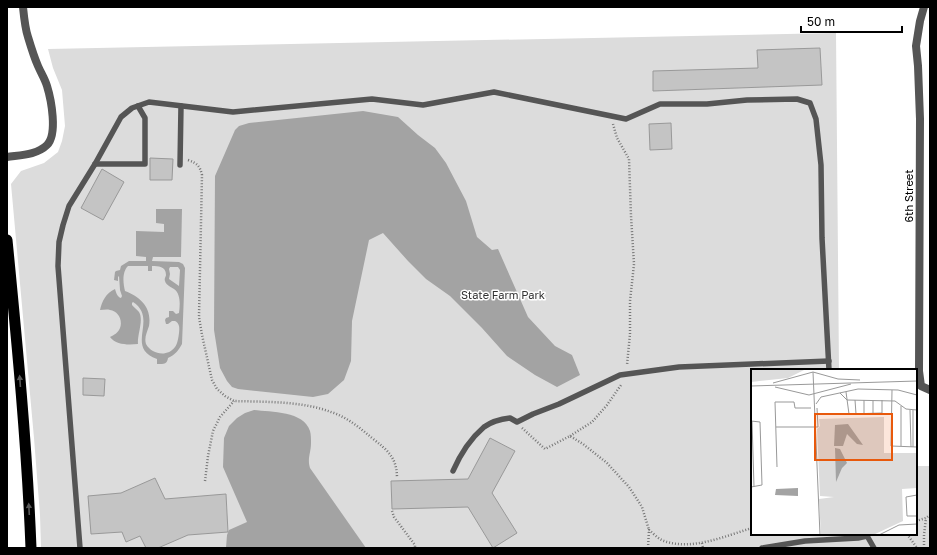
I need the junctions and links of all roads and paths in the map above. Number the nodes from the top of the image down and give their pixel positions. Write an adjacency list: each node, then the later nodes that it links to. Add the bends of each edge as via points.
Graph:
1 (23, 7): 6 (street, via 27,36 47,86 53,129 51,139 40,151)
2 (924, 7): 14 (street, 6th Street, via 916,46 920,119 919,371 921,386)
3 (138, 106): 4 (lane, via 149,102); 8 (lane, via 121,117); 8 (lane, via 145,118 145,164)
4 (181, 106): 5 (lane, via 233,112 372,99 423,105 494,92); 7 (lane)
5 (610, 116): 11 (lane, via 626,119 660,104 797,99 810,103 816,119 821,165); 13 (path, via 617,138 629,159 634,264)
6 (7, 157)
7 (180, 157): 9 (lane); 15 (path, via 195,162 202,175 199,317 212,380 217,389)
8 (95, 164): 31 (lane, via 69,206 59,242 58,266)
9 (180, 165)
10 (7, 240): 30 (highway, one-way to 10, via 22,413)
11 (829, 361): 12 (lane); 13 (lane, via 679,367)
12 (829, 369)
13 (626, 375): 16 (lane); 17 (path, via 623,384 592,422)
14 (930, 390)
15 (234, 400): 19 (path, via 306,405 332,412 352,422 389,452 395,462); 20 (path, via 220,417 213,431)
16 (517, 422): 17 (path, via 545,449); 18 (lane, via 510,418 501,419 485,427 470,442)
17 (570, 436): 26 (path, via 607,463 629,487 642,507)
18 (453, 471)
19 (397, 478)
20 (205, 481)
21 (392, 511): 32 (path)
22 (930, 515): 23 (path)
23 (926, 518): 24 (path); 38 (path)
24 (917, 521)
25 (751, 528): 29 (path)
26 (649, 530): 29 (path, via 662,540 676,544); 33 (path)
27 (866, 535): 35 (lane); 36 (lane)
28 (907, 535): 37 (path)
29 (702, 543): 34 (path)
30 (30, 548)
31 (80, 548)
32 (415, 548)
33 (648, 548)
34 (704, 548)
35 (762, 548)
36 (874, 548)
37 (917, 548)
38 (924, 548)

